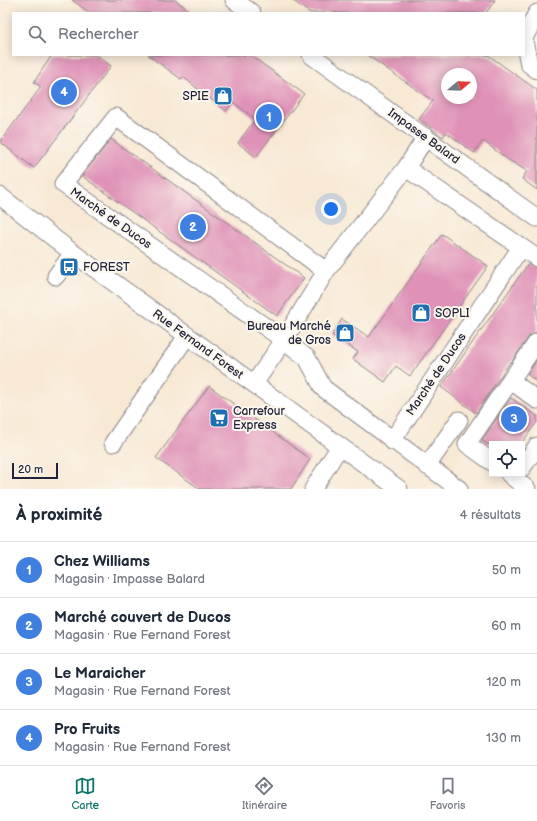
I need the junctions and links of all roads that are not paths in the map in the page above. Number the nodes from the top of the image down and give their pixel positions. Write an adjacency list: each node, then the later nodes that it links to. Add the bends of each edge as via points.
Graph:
1 (234, 0): 2 (street)
2 (251, 12)
3 (537, 12): 4 (street)
4 (525, 38)
5 (525, 45): 7 (street, via 529,64)
6 (312, 56): 8 (street, Impasse Balard)
7 (537, 70)
8 (426, 137): 9 (street); 11 (street, Impasse Balard)
9 (406, 168): 12 (street); 15 (street)
10 (0, 196): 13 (street, Rue Fernand Forest)
11 (537, 218)
12 (521, 247): 14 (street); 24 (street, Marché de Ducos)
13 (73, 253): 16 (street); 17 (street, Rue Fernand Forest)
14 (537, 258)
15 (326, 271): 18 (street); 18 (street, Marché de Ducos, via 116,117 63,184)
16 (56, 276)
17 (187, 336): 21 (street, Rue Fernand Forest); 25 (street)
18 (284, 340): 21 (street); 24 (street, Marché de Ducos, via 307,358 323,388)
19 (537, 342): 20 (street)
20 (510, 380): 22 (street); 28 (street, via 467,444)
21 (254, 384): 26 (street, Rue Fernand Forest)
22 (537, 400)
23 (459, 420): 29 (street)
24 (392, 441): 29 (street, Marché de Ducos)
25 (113, 443)
26 (340, 446): 31 (street); 32 (street, Rue Fernand Forest)
27 (537, 446): 30 (street)
28 (489, 460)
29 (427, 466): 33 (street, Marché de Ducos)
30 (525, 466)
31 (313, 489)
32 (399, 489)
33 (459, 489)

